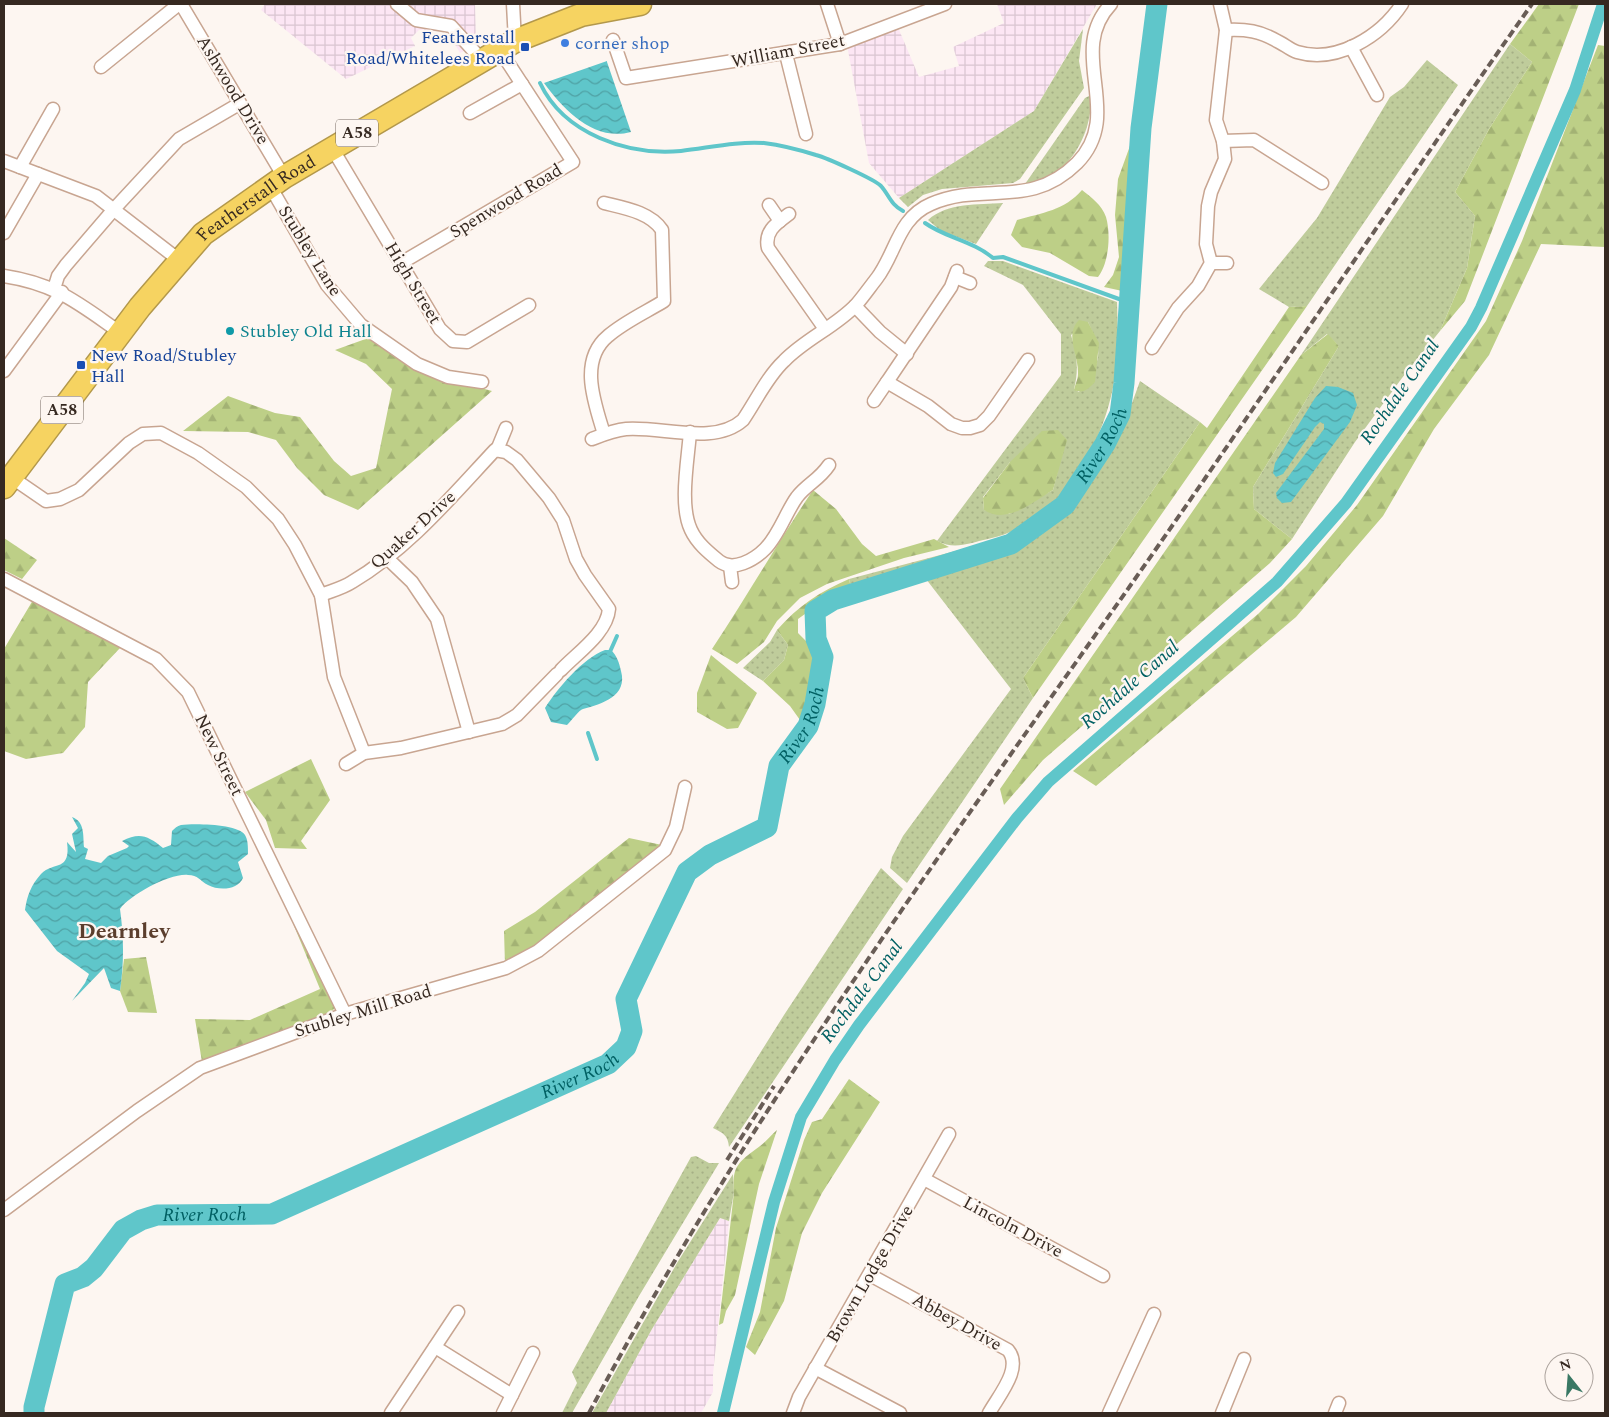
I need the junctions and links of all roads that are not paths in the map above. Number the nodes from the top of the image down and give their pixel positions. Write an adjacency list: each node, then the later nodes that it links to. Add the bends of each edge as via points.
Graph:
1 (180, 4): 17 (street); 20 (street, Ashwood Drive)
2 (397, 4): 15 (street, Spenwood Road, via 416,20 451,26)
3 (513, 4): 15 (street)
4 (640, 4): 10 (highway, Featherstall Road / A58)
5 (827, 4): 13 (street)
6 (945, 4): 13 (street, William Street)
7 (1111, 4): 43 (street, via 1102,14 1092,40 1098,109 1090,140 1078,162 1059,178 1041,187 944,199 919,211 905,225 879,276)
8 (1220, 4): 11 (street)
9 (1402, 4): 14 (street, via 1382,28)
10 (582, 10): 15 (highway, Featherstall Road / A58)
11 (1226, 30): 14 (street, via 1255,31 1296,52 1314,55); 24 (street, via 1216,110)
12 (613, 40): 16 (street, William Street, via 626,78)
13 (840, 44): 16 (street, William Street)
14 (1350, 48): 19 (street)
15 (498, 50): 18 (street, Spenwood Road); 25 (highway, Featherstall Road / A58)
16 (786, 54): 23 (street)
17 (101, 67)
18 (522, 84): 22 (street); 36 (street, Spenwood Road, via 573,162)
19 (1377, 95)
20 (239, 104): 29 (street, Ashwood Drive); 32 (street, via 180,139)
21 (53, 110): 27 (street)
22 (470, 113)
23 (806, 134)
24 (1223, 141): 30 (street, via 1254,140 1306,180); 37 (street, via 1225,159 1208,206 1206,244)
25 (332, 148): 29 (highway, Featherstall Road / A58); 36 (street, High Street)
26 (4, 161): 27 (street)
27 (20, 167): 28 (street)
28 (38, 174): 32 (street, via 96,196); 34 (street)
29 (277, 182): 35 (highway, Featherstall Road / A58, via 203,234); 50 (street, Stubley Lane, via 326,285 361,325 417,364 448,376)
30 (1322, 183)
31 (769, 205): 44 (street, via 785,217 770,230 768,248)
32 (114, 208): 35 (street); 41 (street, via 58,276)
33 (610, 209): 55 (street, via 642,214 668,228 669,305 607,336 597,350 592,392)
34 (4, 233)
35 (179, 260): 45 (highway, Featherstall Road / A58)
36 (401, 263): 42 (street, High Street, via 440,329 453,341 467,342)
37 (1210, 263): 38 (street); 46 (street, via 1198,286 1157,330)
38 (1227, 263)
39 (4, 276): 41 (street)
40 (970, 283): 47 (street, via 956,274 951,287)
41 (58, 290): 45 (street); 49 (street)
42 (529, 305)
43 (855, 306): 44 (street); 47 (street)
44 (825, 329): 54 (street, via 784,360 743,420 717,433)
45 (121, 333): 59 (highway, A58)
46 (1152, 348)
47 (907, 354): 51 (street)
48 (1028, 360): 51 (street, via 1010,375 983,429 952,424)
49 (4, 371)
50 (482, 382)
51 (887, 382): 52 (street)
52 (874, 401)
53 (506, 428): 57 (street)
54 (690, 432): 55 (street, via 624,429); 61 (street, via 687,519 702,547 721,563)
55 (604, 434): 56 (street)
56 (592, 439)
57 (496, 450): 60 (street, Quaker Drive); 65 (street, via 517,460 549,498 563,520 576,559 609,609 609,617 602,629 518,715 502,724)
58 (829, 465): 61 (street, via 820,478 798,496 766,548 748,561)
59 (8, 482): 64 (street, via 46,501 60,500 79,490 129,443 143,434 161,433 198,453 246,487 278,519)
60 (387, 558): 64 (street, Quaker Drive, via 351,583); 65 (street, via 412,582 437,620)
61 (730, 566): 63 (street)
62 (4, 579): 69 (street, New Street, via 156,660 188,692)
63 (732, 582)
64 (321, 595): 66 (street, via 334,677)
65 (469, 732): 66 (street)
66 (364, 753): 67 (street)
67 (346, 764)
68 (685, 787): 69 (street, Stubley Mill Road, via 676,827 665,850 538,951 506,968)
69 (346, 1014): 72 (street, Stubley Mill Road, via 200,1068)
70 (948, 1134): 71 (street, Brown Lodge Drive)
71 (924, 1179): 73 (street, Brown Lodge Drive); 74 (street, Lincoln Drive)
72 (4, 1210)
73 (870, 1275): 80 (street, Brown Lodge Drive); 86 (street, Abbey Drive, via 1008,1350 1014,1357 1014,1367)
74 (1103, 1276)
75 (458, 1312): 77 (street)
76 (1154, 1314): 87 (street)
77 (435, 1347): 81 (street); 82 (street)
78 (534, 1353): 81 (street)
79 (1244, 1359): 88 (street)
80 (816, 1368): 84 (street, Brown Lodge Drive); 85 (street)
81 (512, 1395): 83 (street)
82 (391, 1413)
83 (503, 1413)
84 (792, 1413)
85 (900, 1413)
86 (989, 1413)
87 (1108, 1413)
88 (1222, 1413)

